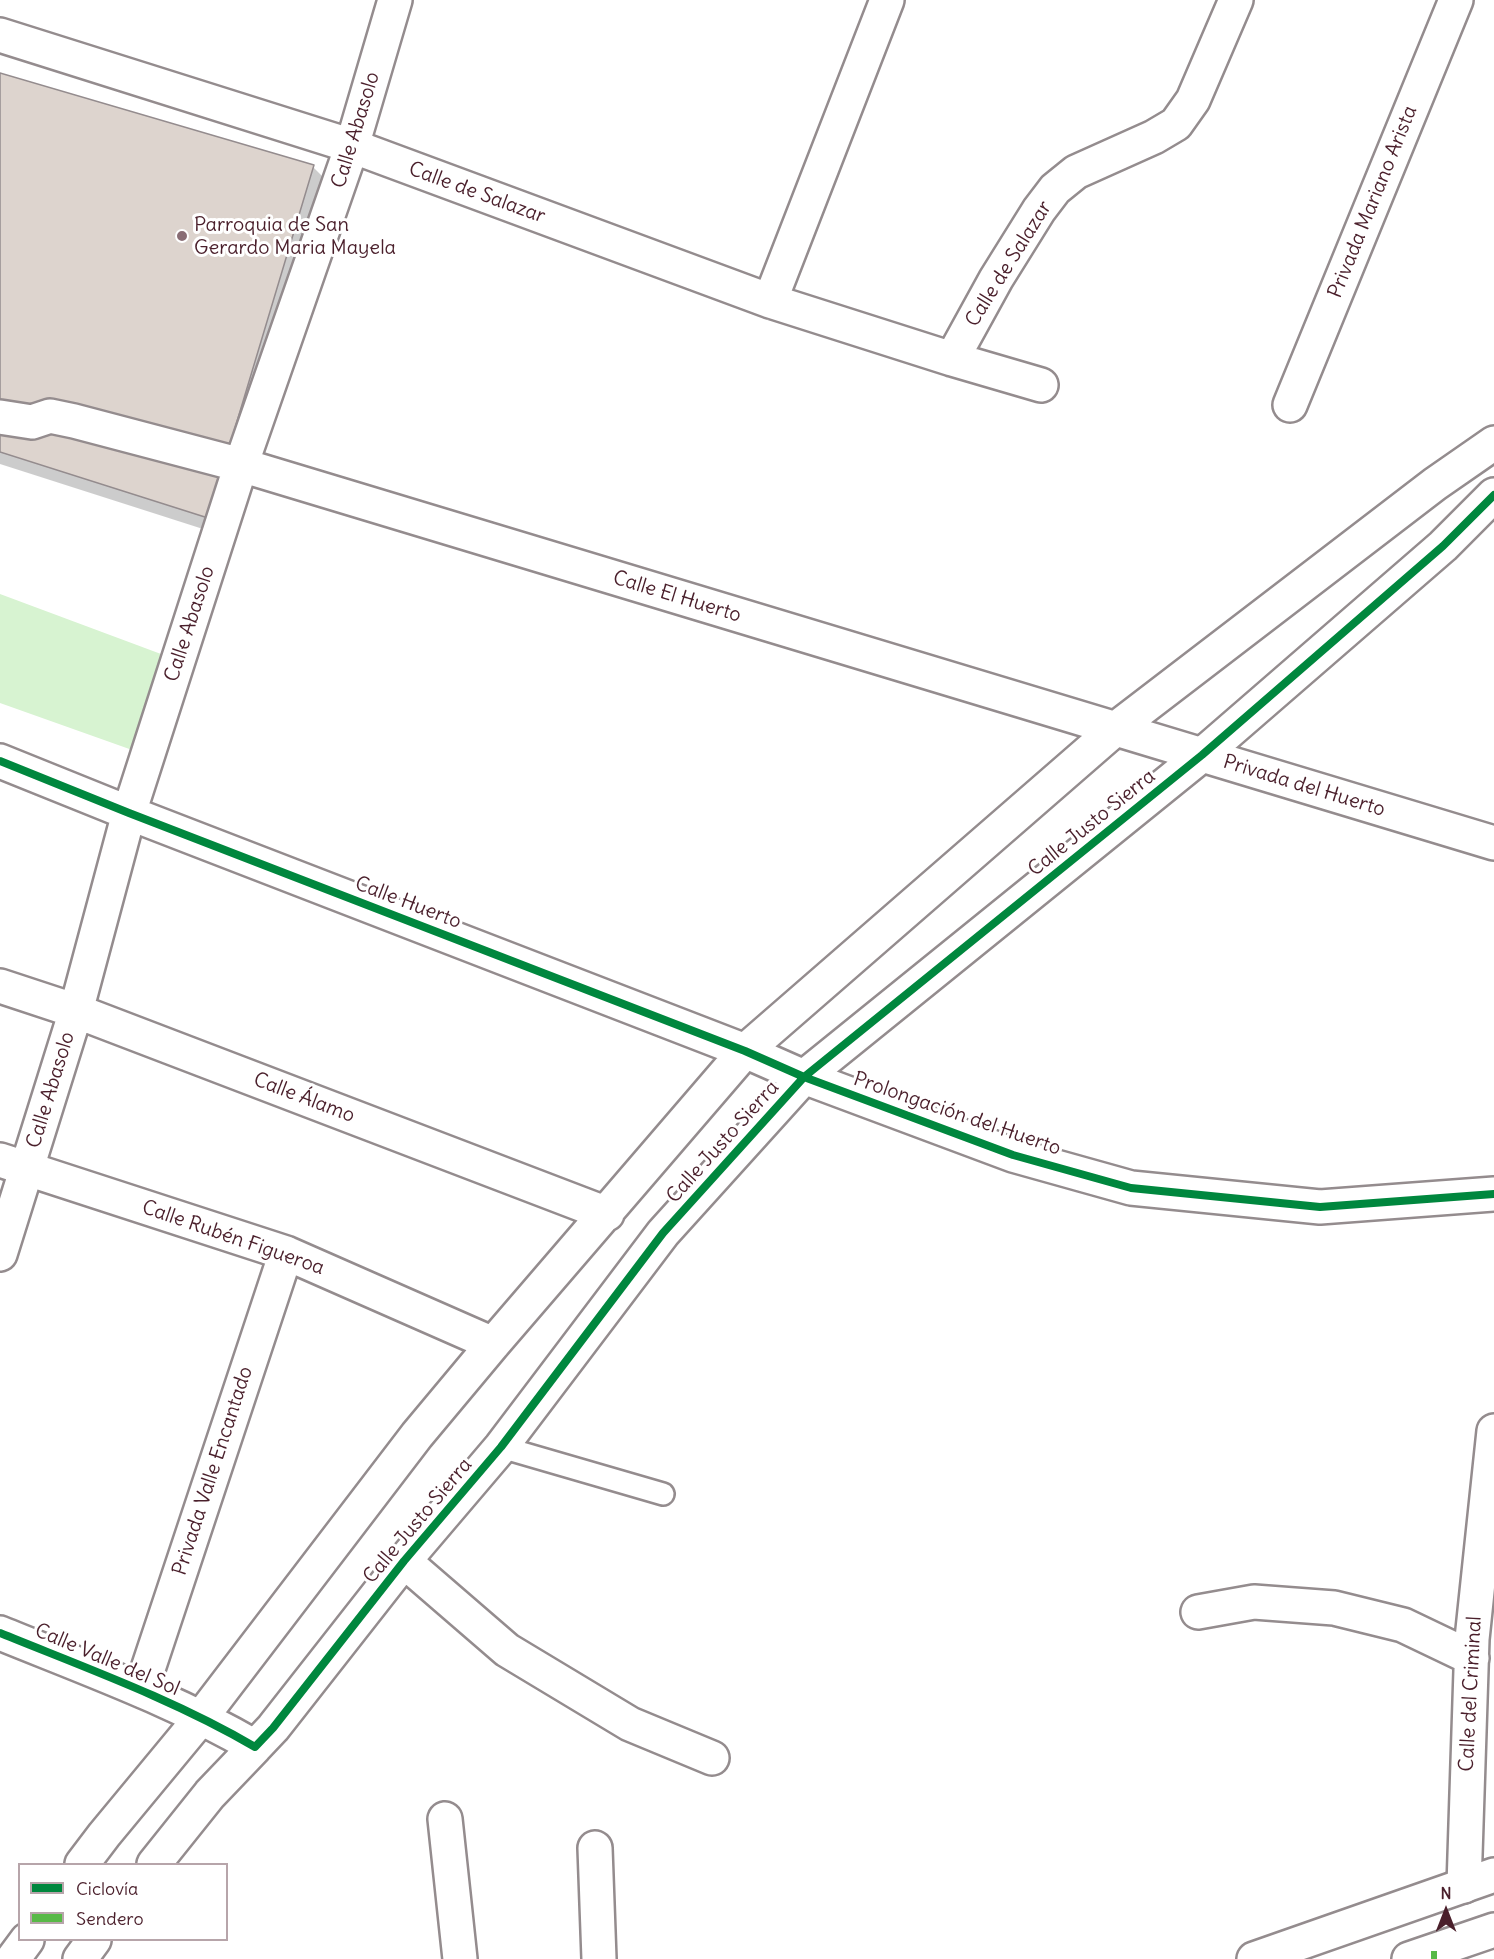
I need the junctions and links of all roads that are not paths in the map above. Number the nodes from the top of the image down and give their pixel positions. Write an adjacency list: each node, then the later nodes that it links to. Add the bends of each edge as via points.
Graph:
1 (395, 0): 6 (street, Calle Abasolo)
2 (887, 0): 7 (street)
3 (1236, 0): 8 (street, Calle de Salazar, via 1193,100 1176,124 1076,172 1055,189 996,279)
4 (1456, 0): 10 (street, Privada Mariano Arista)
5 (0, 35): 6 (street, Calle de Salazar)
6 (352, 146): 7 (street, Calle de Salazar); 13 (street, Calle Abasolo)
7 (770, 301): 8 (street, Calle de Salazar)
8 (952, 359): 9 (street, Calle de Salazar)
9 (1041, 385)
10 (1290, 405)
11 (0, 417): 13 (street, Calle El Huerto, via 32,422 50,416)
12 (1494, 443): 15 (street, Calle Justo Sierra, via 1436,483)
13 (241, 465): 15 (street, Calle El Huerto); 18 (street, Calle Abasolo)
14 (1494, 495): 16 (street, Calle Justo Sierra, via 1443,546)
15 (1114, 730): 16 (street, Privada del Huerto); 22 (street, Calle Justo Sierra)
16 (1202, 755): 19 (street, Privada del Huerto); 23 (street, Calle Justo Sierra)
17 (0, 760): 18 (street, Calle Huerto)
18 (129, 813): 21 (street, Calle Abasolo); 22 (street, Calle Huerto)
19 (1494, 843)
20 (0, 986): 21 (street, Calle Álamo)
21 (76, 1011): 24 (street, Calle Abasolo); 26 (street, Calle Álamo)
22 (745, 1052): 23 (street, Calle Huerto); 26 (street, Calle Justo Sierra)
23 (804, 1077): 25 (street, Prolongación del Huerto, via 1013,1155 1131,1188 1320,1207); 31 (street, Calle Justo Sierra, via 663,1233)
24 (14, 1164): 27 (street, Calle Rubén Figueroa); 28 (street, Calle Abasolo)
25 (1494, 1194)
26 (607, 1214): 29 (street, Calle Justo Sierra)
27 (286, 1253): 29 (street, Calle Rubén Figueroa); 37 (street, Privada Valle Encantado)
28 (0, 1254)
29 (493, 1344): 38 (street, Calle Justo Sierra, via 417,1435)
30 (1494, 1431): 36 (street, Calle del Criminal)
31 (501, 1447): 32 (lane); 33 (street, Calle Justo Sierra)
32 (663, 1494)
33 (404, 1561): 39 (street, Calle Justo Sierra); 40 (street, via 507,1650 630,1724)
34 (1198, 1612): 36 (street, via 1254,1602 1334,1608 1403,1625)
35 (0, 1633): 37 (street, Calle Valle del Sol)
36 (1472, 1658): 46 (street, Calle del Criminal)
37 (141, 1690): 38 (street, Calle Valle del Sol)
38 (200, 1719): 39 (street); 43 (street, Calle Justo Sierra)
39 (255, 1747): 44 (street, Calle Justo Sierra, via 210,1794)
40 (712, 1758)
41 (445, 1819): 52 (street)
42 (595, 1848): 53 (street)
43 (83, 1863)
44 (155, 1863)
45 (1494, 1875): 46 (street)
46 (1464, 1886): 54 (street)
47 (1494, 1930): 55 (street)
48 (26, 1941): 50 (street)
49 (93, 1941): 51 (street)
50 (13, 1959)
51 (80, 1959)
52 (460, 1959)
53 (599, 1959)
54 (1254, 1959)
55 (1409, 1959)

